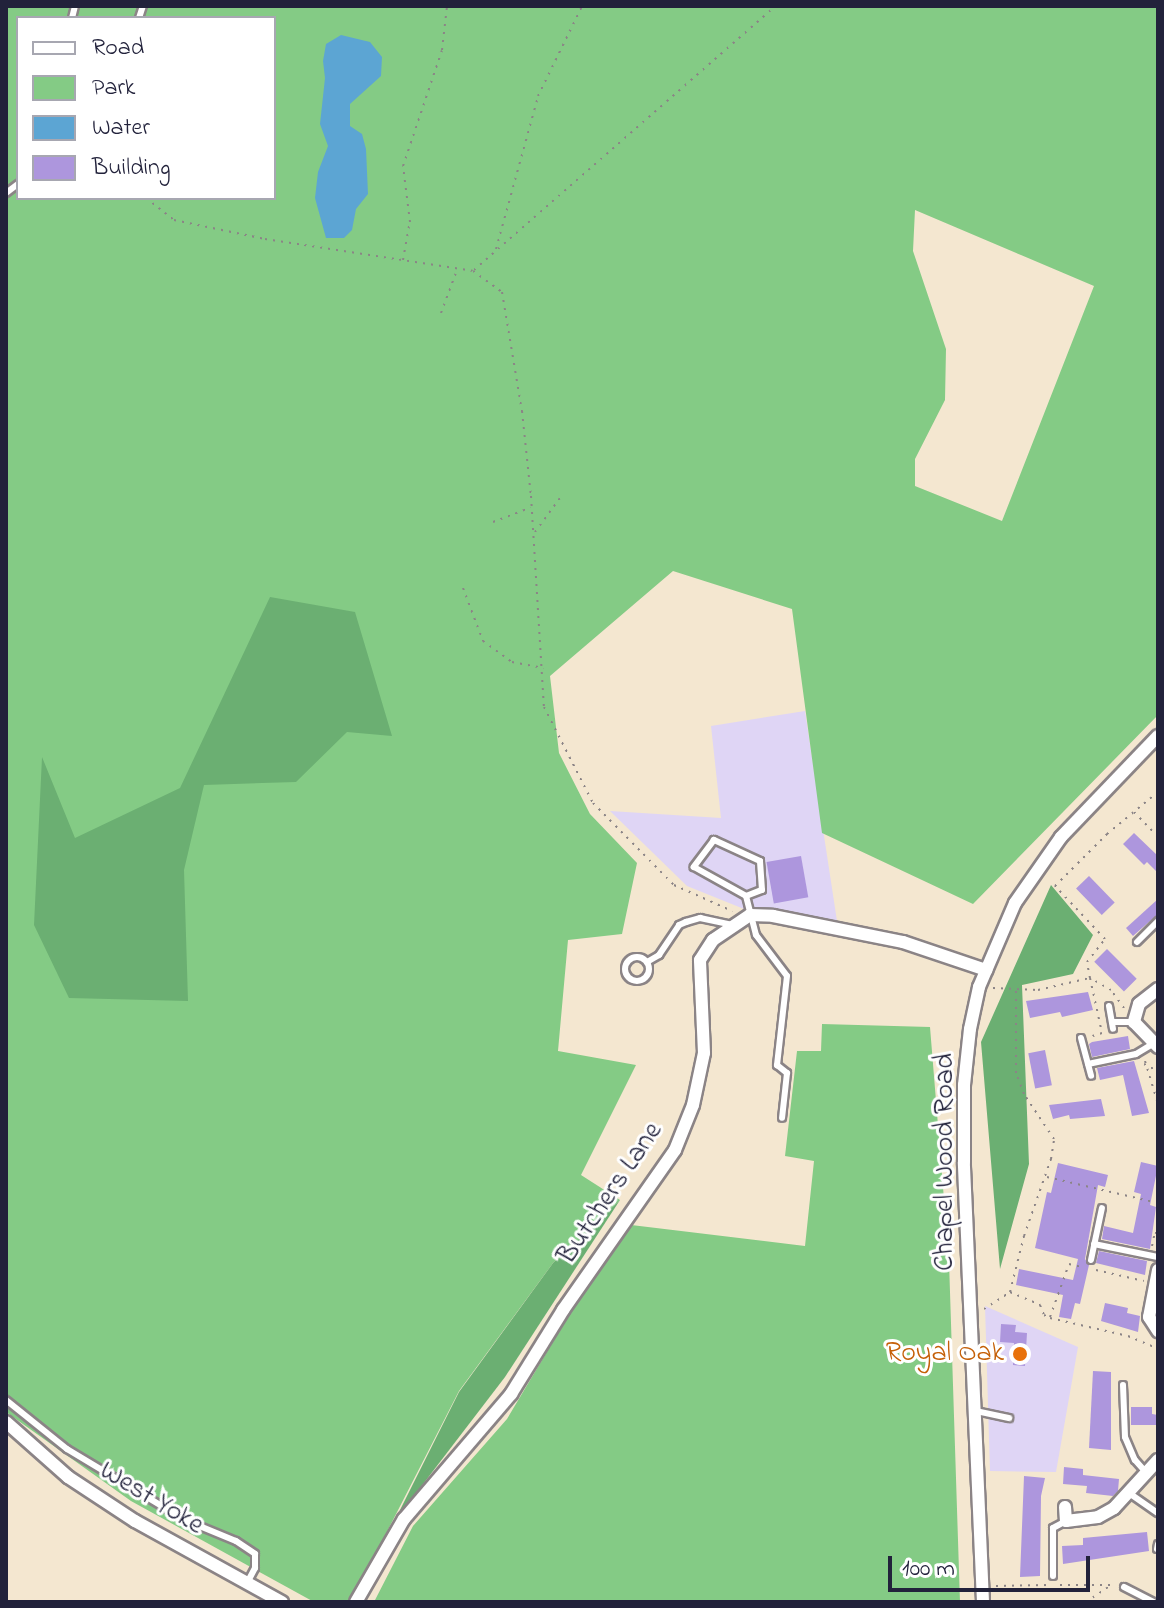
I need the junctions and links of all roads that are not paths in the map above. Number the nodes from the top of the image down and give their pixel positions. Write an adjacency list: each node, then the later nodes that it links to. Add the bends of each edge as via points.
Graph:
1 (1158, 736): 9 (street, Chapel Wood Road, via 1061,837 1015,903)
2 (746, 896): 2 (lane, via 694,867 714,840 760,861 762,890); 3 (lane)
3 (742, 919): 8 (lane, via 700,918 679,925 659,955); 9 (street, via 832,925); 17 (lane, via 787,976 777,1065 787,1073); 38 (street, Butchers Lane, via 713,940 700,960 704,1053 693,1105 675,1150 511,1394 404,1519)
4 (1158, 921): 5 (lane)
5 (1151, 927): 6 (lane); 7 (lane)
6 (1158, 935)
7 (1137, 942)
8 (647, 962): 8 (lane, via 629,959 627,977 643,980)
9 (986, 970): 26 (street, Chapel Wood Road, via 964,1085)
10 (1157, 992): 12 (street, via 1139,1004)
11 (1109, 1006): 12 (lane, via 1113,1026)
12 (1134, 1022): 14 (street)
13 (1081, 1038): 15 (lane)
14 (1156, 1045): 15 (lane)
15 (1088, 1064): 16 (lane)
16 (1091, 1076)
17 (782, 1118)
18 (1102, 1208): 19 (lane)
19 (1094, 1244): 20 (lane); 21 (lane)
20 (1154, 1257)
21 (1091, 1260)
22 (1157, 1277): 23 (street, via 1149,1317)
23 (1158, 1331)
24 (1123, 1385): 30 (lane, via 1125,1437)
25 (6, 1400): 35 (lane, via 67,1449 185,1520 255,1554)
26 (976, 1411): 27 (lane); 39 (street, Chapel Wood Road)
27 (1009, 1418)
28 (6, 1422): 35 (street, West Yoke, via 80,1484 135,1521)
29 (1158, 1460): 30 (street)
30 (1145, 1471): 31 (street)
31 (1129, 1493): 32 (lane); 33 (street, via 1098,1517)
32 (1158, 1513)
33 (1066, 1514): 34 (lane, via 1053,1528)
34 (1053, 1576)
35 (247, 1584): 37 (street, West Yoke)
36 (1124, 1587): 40 (lane)
37 (282, 1602)
38 (356, 1602)
39 (983, 1602)
40 (1153, 1602)

